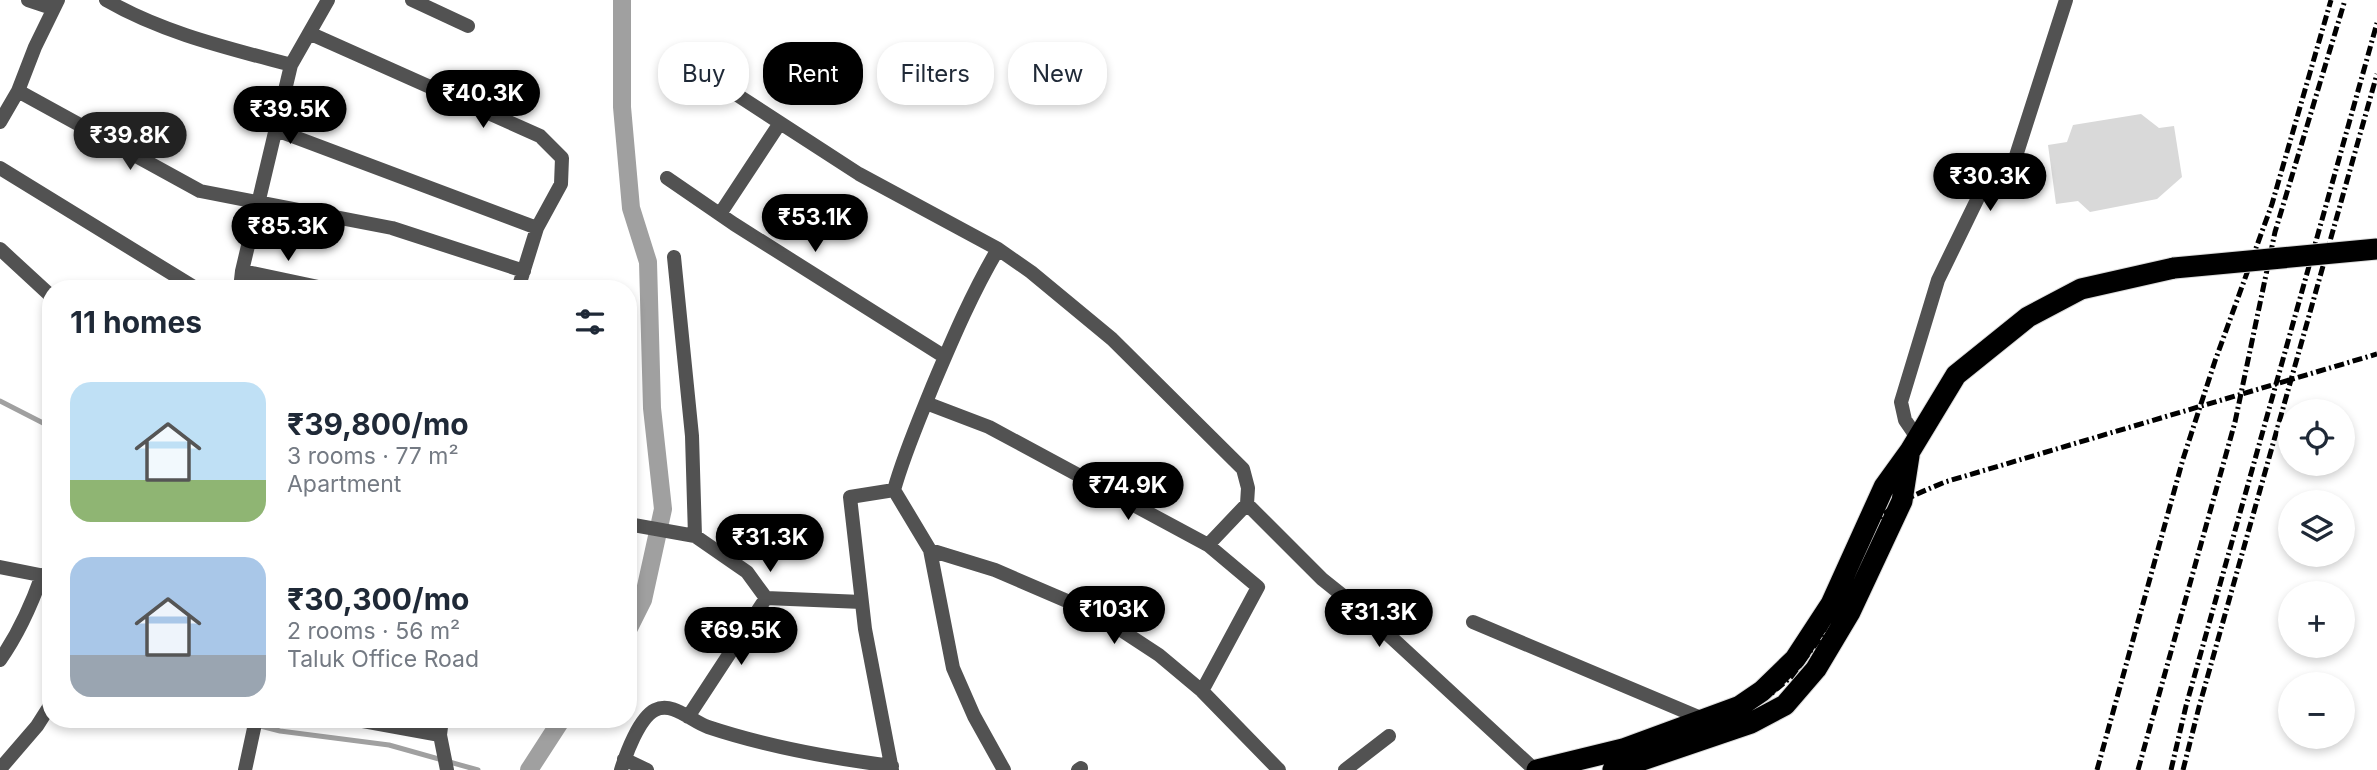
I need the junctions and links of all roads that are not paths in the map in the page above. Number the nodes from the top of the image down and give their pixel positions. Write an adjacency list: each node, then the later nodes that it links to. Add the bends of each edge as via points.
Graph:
1 (28, 0): 6 (street)
2 (106, 0): 9 (street, via 208,42)
3 (328, 0): 8 (street)
4 (412, 0): 7 (street)
5 (2066, 0): 33 (street, via 2015,159 1993,167 1938,280 1901,402)
6 (55, 4): 10 (street)
7 (468, 26)
8 (309, 33): 9 (street); 19 (street, via 540,136 562,158 561,184)
9 (291, 65): 14 (street)
10 (18, 90): 12 (street); 17 (street, via 200,191)
11 (749, 103): 13 (street)
12 (0, 122)
13 (780, 124): 18 (street); 22 (street, via 859,174)
14 (276, 130): 17 (street); 19 (street)
15 (0, 167): 26 (street)
16 (667, 178): 18 (street)
17 (259, 201): 24 (street); 25 (street, via 392,228)
18 (720, 214): 31 (street)
19 (537, 228): 25 (street)
20 (2377, 248): 33 (highway, bridge, via 2174,268 2081,289 2028,317 1956,375)
21 (0, 249): 30 (street)
22 (998, 249): 31 (street, via 976,285); 35 (street, via 1112,339 1243,468)
23 (674, 257): 37 (street, via 692,436)
24 (242, 271): 27 (street); 28 (street)
25 (524, 271): 29 (street)
26 (182, 280)
27 (241, 280)
28 (285, 280)
29 (521, 280)
30 (42, 288)
31 (945, 357): 32 (street)
32 (926, 403): 34 (street); 38 (street, via 989,427)
33 (1914, 445): 50 (highway, via 1885,487 1831,604 1795,659 1740,706); 57 (highway, via 1902,501 1850,612 1816,669 1785,705 1751,723)
34 (894, 490): 39 (street); 44 (street, via 850,497)
35 (1247, 504): 38 (street); 66 (street, via 1322,579)
36 (637, 525): 37 (street)
37 (692, 535): 43 (street, via 747,572)
38 (1208, 545): 47 (street, via 1258,587)
39 (930, 550): 47 (street, via 995,570 1095,613 1160,655); 63 (street, via 953,668)
40 (0, 567): 41 (street)
41 (42, 575)
42 (42, 584): 46 (street)
43 (766, 597): 44 (street); 48 (street)
44 (862, 602): 59 (street)
45 (1472, 622): 50 (street)
46 (0, 660)
47 (1202, 691): 64 (street)
48 (688, 717): 56 (street, via 671,708 654,710 643,722); 59 (street, via 751,741)
49 (42, 718): 60 (street)
50 (1703, 719): 57 (highway)
51 (254, 728): 58 (street)
52 (402, 728): 54 (street)
53 (441, 728): 54 (street)
54 (440, 735): 61 (street)
55 (1389, 736): 65 (street)
56 (623, 764): 62 (street)
57 (1624, 764): 66 (highway)
58 (246, 766)
59 (892, 768)
60 (0, 769)
61 (447, 770)
62 (647, 770)
63 (1004, 770)
64 (1279, 770)
65 (1345, 770)
66 (1536, 770)

